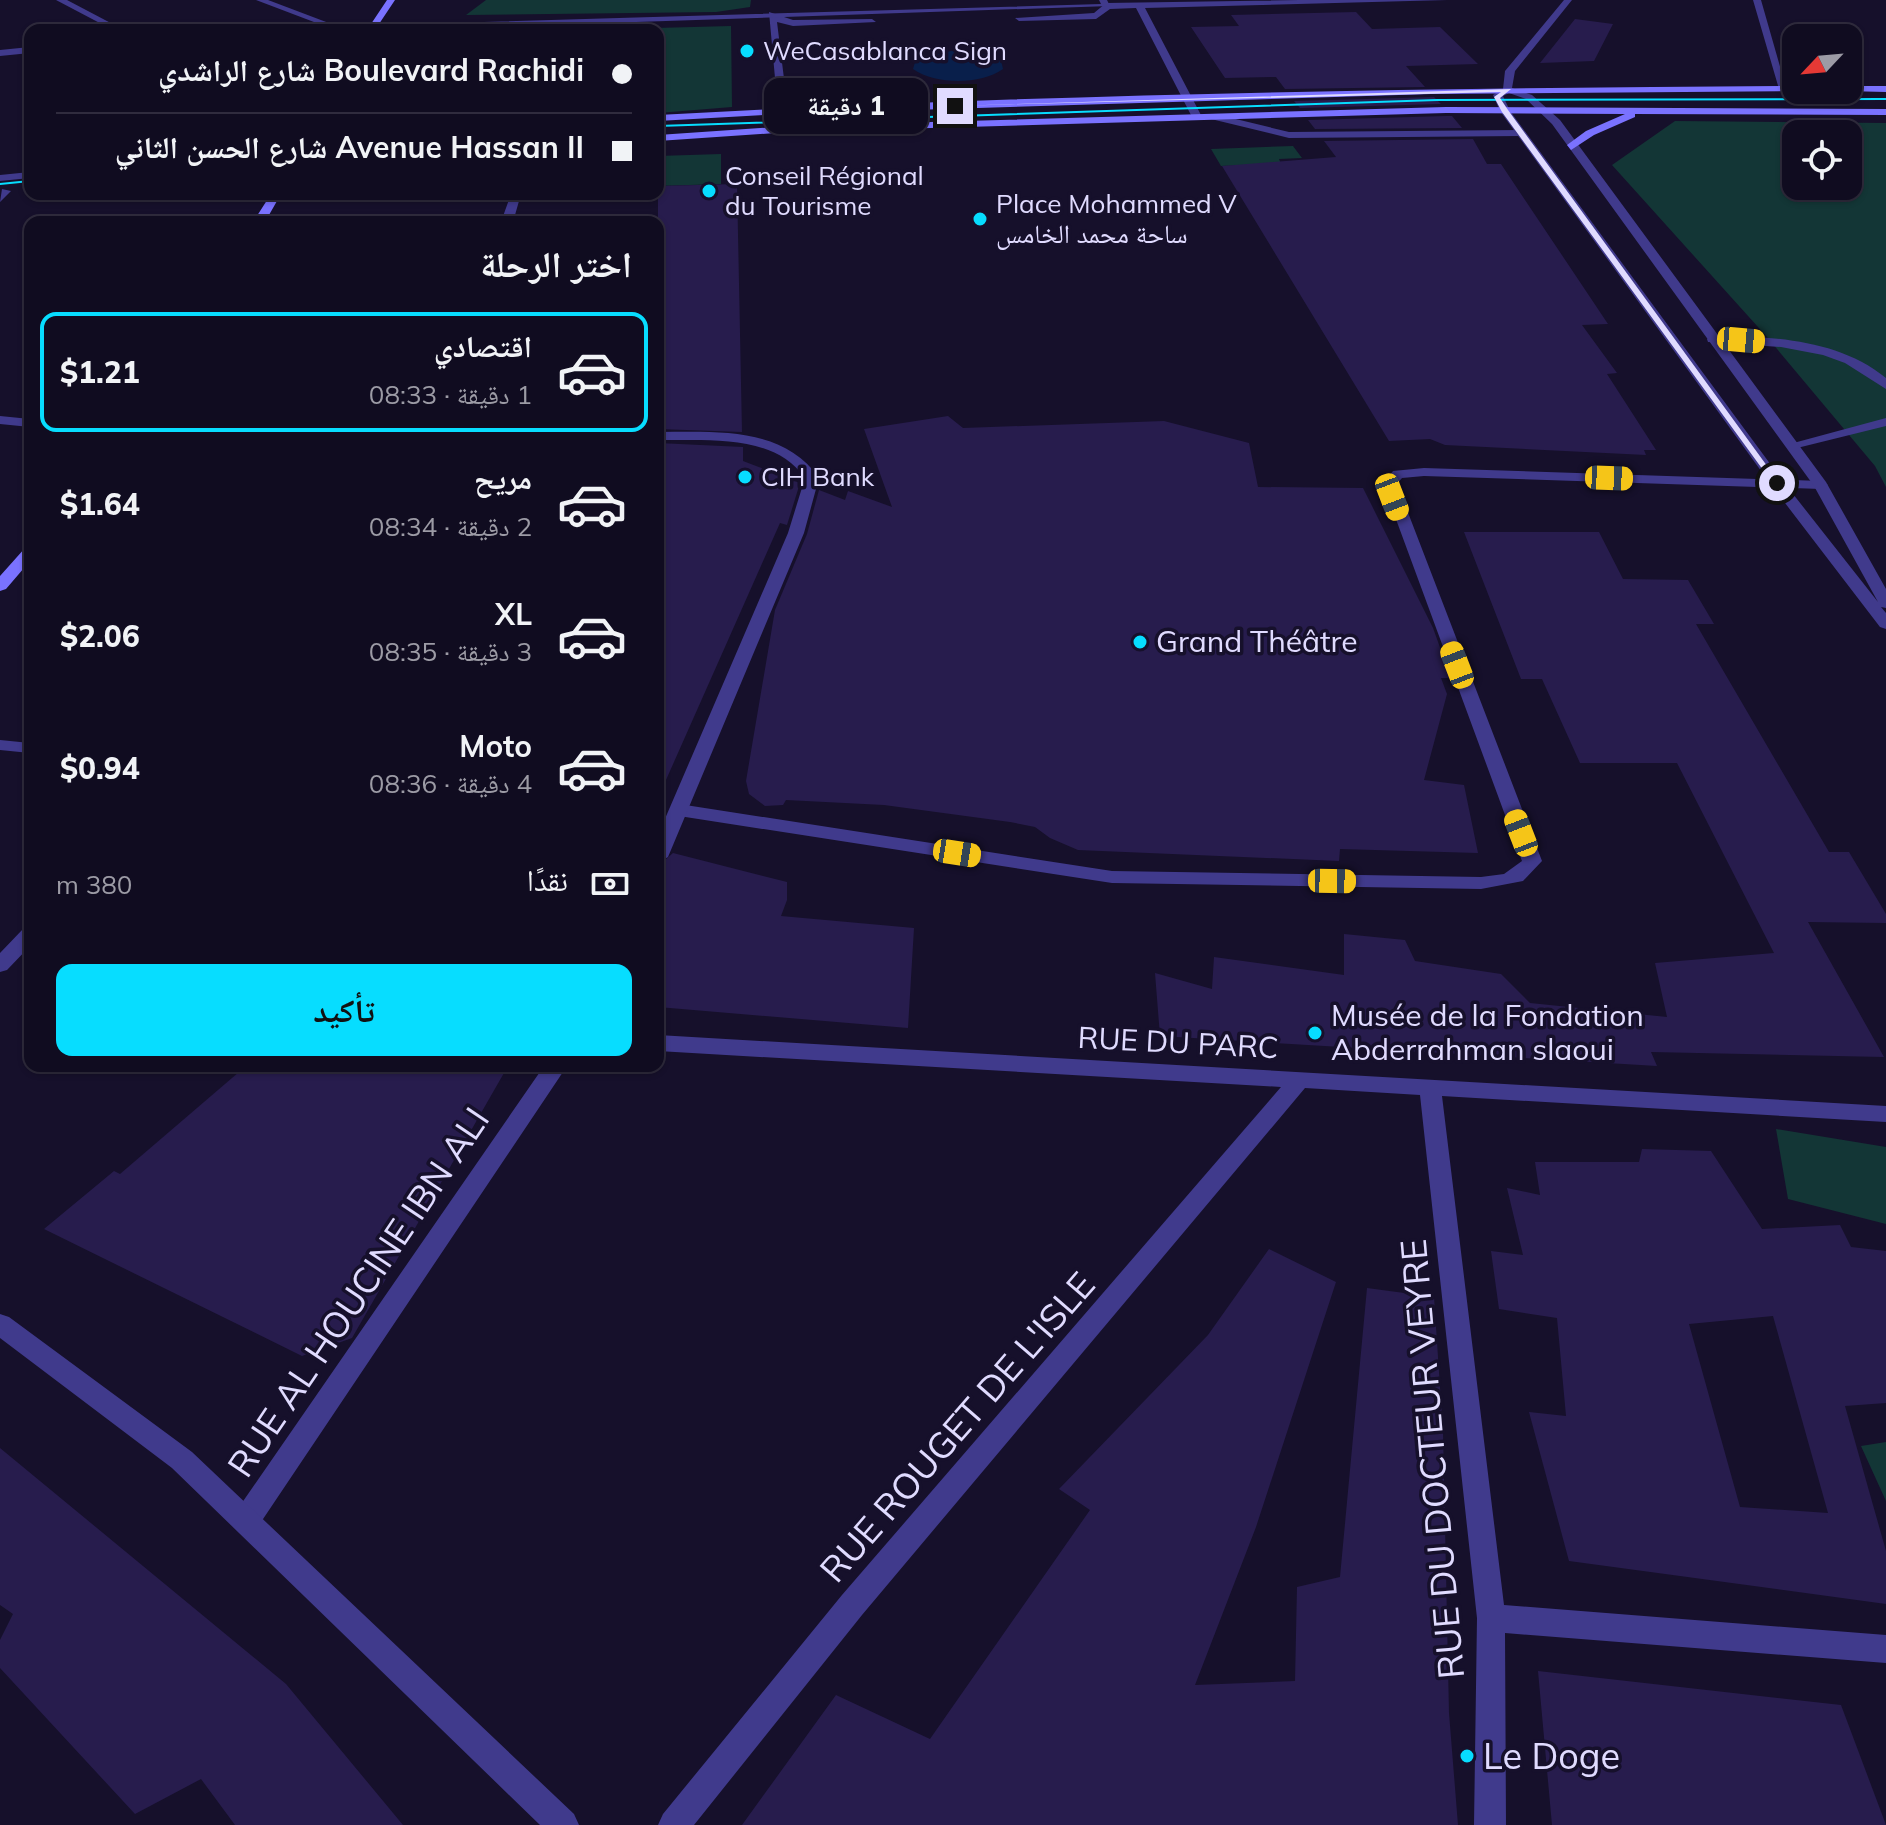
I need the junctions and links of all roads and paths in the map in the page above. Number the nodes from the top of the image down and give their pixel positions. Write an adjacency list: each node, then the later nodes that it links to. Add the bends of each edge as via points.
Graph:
1 (60, 0): 13 (street)
2 (260, 0): 14 (street)
3 (392, 0): 15 (main road)
4 (771, 0): 10 (street)
5 (1443, 0): 9 (street)
6 (1568, 0): 23 (street, via 1510,71)
7 (1757, 0): 19 (street)
8 (1104, 3): 9 (street); 10 (street); 11 (street, via 1105,11 1096,16)
9 (1140, 7): 24 (street)
10 (772, 16): 12 (street, via 793,23); 16 (street); 25 (street)
11 (1019, 18)
12 (872, 22)
13 (108, 24)
14 (327, 24)
15 (375, 24)
16 (505, 24)
17 (24, 51): 18 (street)
18 (0, 53)
19 (1782, 82)
20 (1782, 89): 23 (main road)
21 (1862, 89): 22 (main road)
22 (1886, 89)
23 (1508, 90): 24 (main road); 26 (street, via 1497,97); 27 (street, via 1529,97)
24 (1187, 98): 25 (main road); 30 (street)
25 (783, 111): 32 (main road)
26 (1505, 111): 27 (main road); 31 (main road); 33 (street)
27 (1546, 111): 28 (main road); 35 (street)
28 (1642, 111): 29 (main road); 35 (main road)
29 (1886, 112)
30 (1197, 117): 31 (main road); 34 (main road, via 753,130)
31 (1215, 117): 33 (street, via 1280,134)
32 (664, 118)
33 (1521, 133): 45 (street)
34 (664, 137)
35 (1571, 147): 38 (street)
36 (24, 176): 37 (street)
37 (0, 178)
38 (1713, 339): 39 (street, via 1802,347 1857,363); 44 (street)
39 (1886, 385)
40 (0, 420): 41 (street)
41 (24, 422)
42 (1886, 422): 44 (street)
43 (664, 436): 53 (street, via 734,438 773,446 798,459 812,478 796,533)
44 (1793, 445): 46 (street)
45 (1777, 483): 46 (street); 50 (street); 53 (street, via 1424,472 1398,474 1390,484 1532,861 1525,873 1508,880 1112,877)
46 (1821, 485): 49 (street)
47 (24, 558): 48 (main road)
48 (0, 586)
49 (1886, 603)
50 (1886, 624)
51 (0, 745): 52 (street)
52 (24, 747)
53 (679, 810): 54 (street)
54 (664, 844)
55 (24, 940): 56 (street)
56 (0, 965)
57 (664, 1043): 59 (street, RUE DU PARC)
58 (552, 1072): 63 (street, RUE AL HOUCINE IBN ALI)
59 (1300, 1080): 60 (street, RUE DU PARC); 67 (street, RUE ROUGET DE L'ISLE, via 852,1605)
60 (1430, 1088): 61 (street, RUE DU PARC); 64 (street, RUE DU DOCTEUR VEYRE)
61 (1886, 1114)
62 (0, 1324): 63 (street, via 182,1460)
63 (247, 1519): 66 (street)
64 (1491, 1618): 65 (street); 68 (street, RUE DU DOCTEUR VEYRE)
65 (1886, 1649)
66 (563, 1825)
67 (674, 1825)
68 (1490, 1825)

